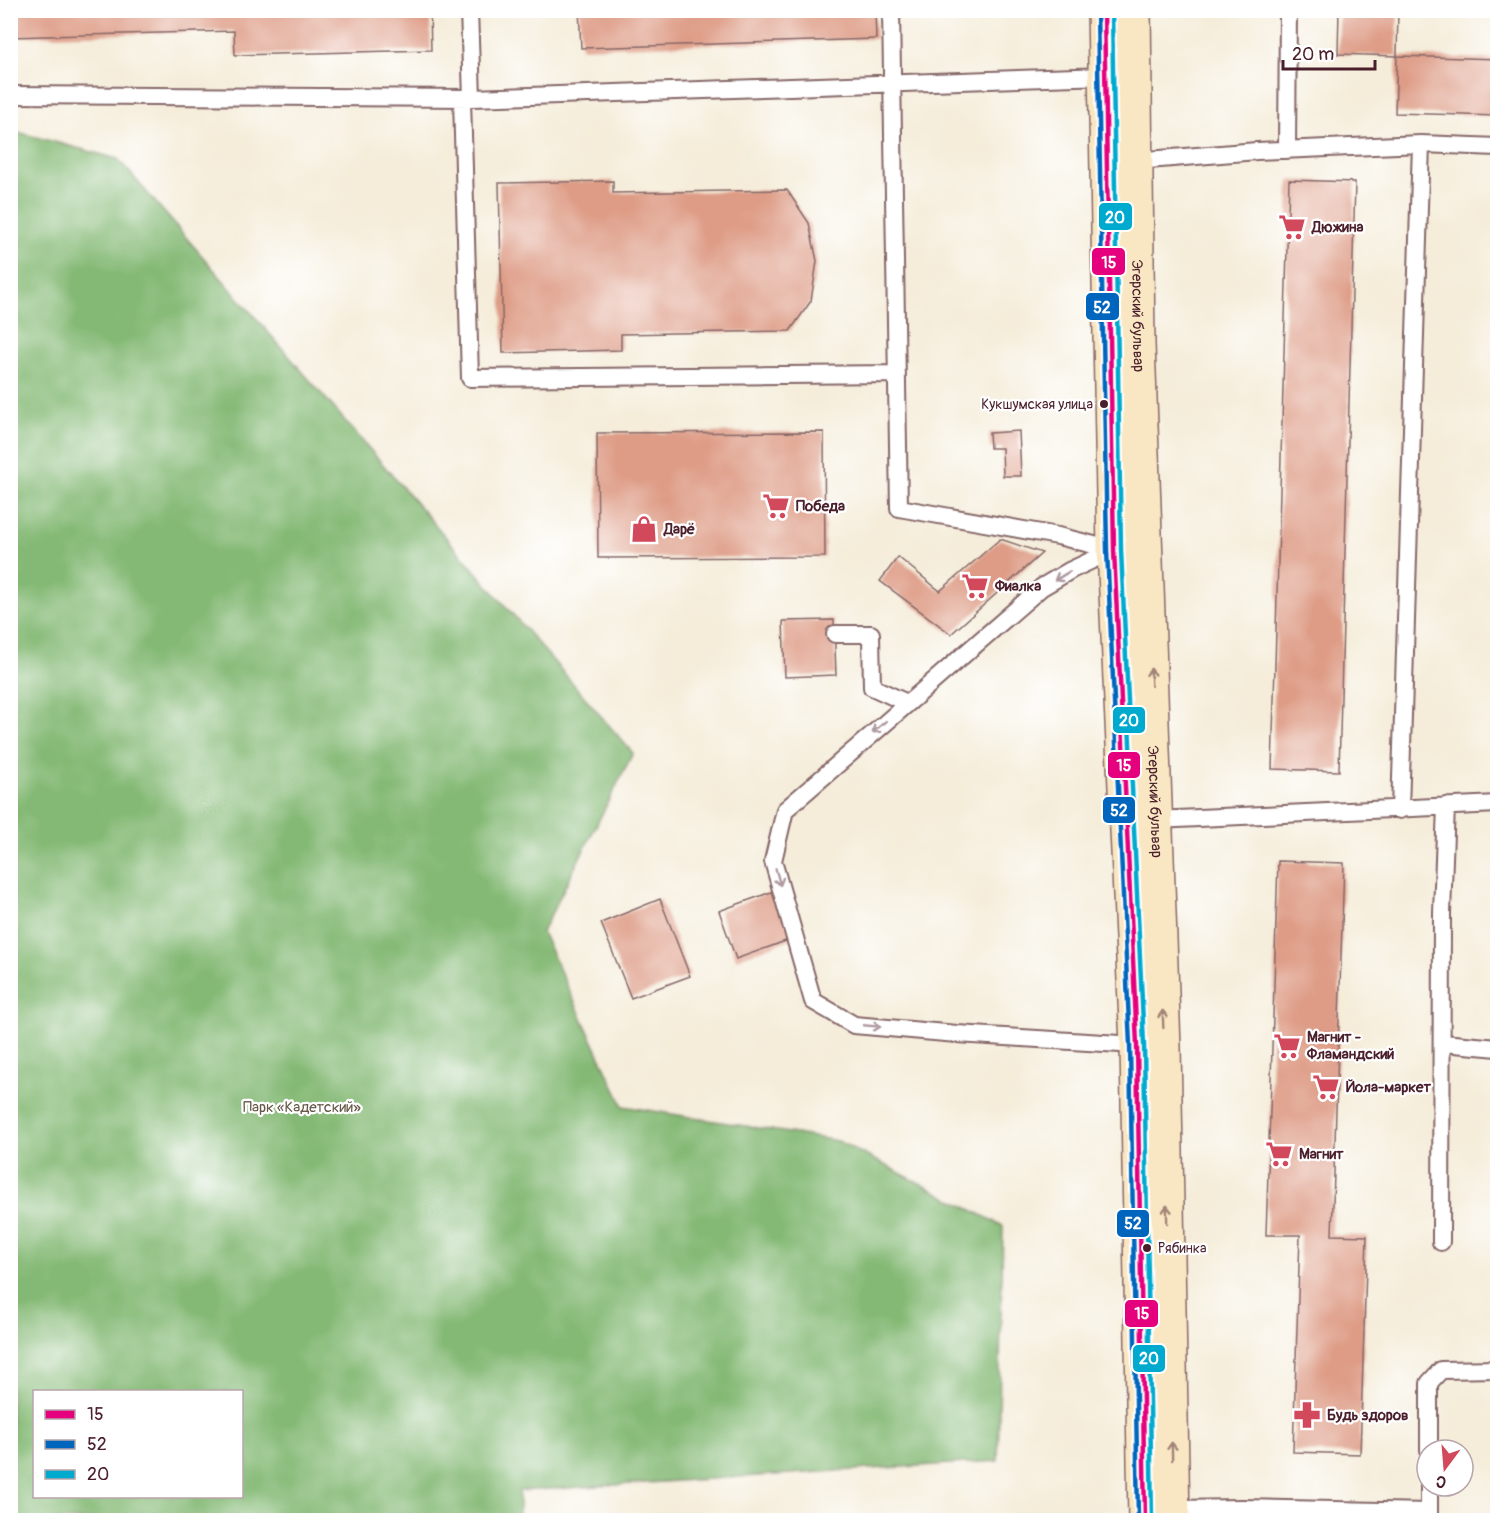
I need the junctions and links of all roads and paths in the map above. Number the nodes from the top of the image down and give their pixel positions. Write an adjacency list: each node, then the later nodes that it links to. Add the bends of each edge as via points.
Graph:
1 (469, 10): 9 (lane)
2 (891, 10): 7 (lane)
3 (1104, 10): 6 (main road, Эгерский бульвар)
4 (1134, 10): 6 (main road, Эгерский бульвар)
5 (1288, 10): 12 (lane)
6 (1120, 75): 7 (lane); 13 (main road, Эгерский бульвар)
7 (892, 83): 9 (lane); 14 (lane)
8 (10, 95): 9 (lane)
9 (467, 98): 14 (lane, via 470,378)
10 (1421, 144): 11 (lane); 12 (lane); 20 (lane)
11 (1497, 147)
12 (1287, 150): 13 (lane)
13 (1122, 161): 15 (main road, Эгерский бульвар, via 1138,344)
14 (897, 374): 15 (lane, via 899,508)
15 (1130, 549): 17 (lane, one-way to 17, via 1071,570 1042,587); 21 (main road, Эгерский бульвар)
16 (835, 634): 17 (lane, via 871,634 872,687)
17 (907, 703): 23 (lane, one-way to 23, via 784,810 773,861 813,1001 854,1024)
18 (1497, 804): 19 (lane)
19 (1446, 806): 20 (lane); 22 (lane)
20 (1400, 810): 21 (lane)
21 (1142, 821): 23 (main road, Эгерский бульвар); 29 (main road, Эгерский бульвар, one-way to 21, via 1164,1058)
22 (1443, 1043): 24 (lane); 25 (lane)
23 (1137, 1046): 29 (main road, Эгерский бульвар)
24 (1497, 1048)
25 (1441, 1242)
26 (1497, 1369): 27 (lane, via 1441,1370 1430,1383)
27 (1430, 1438)
28 (1429, 1498): 30 (lane)
29 (1159, 1515): 30 (lane, via 1242,1508)
30 (1429, 1516)

